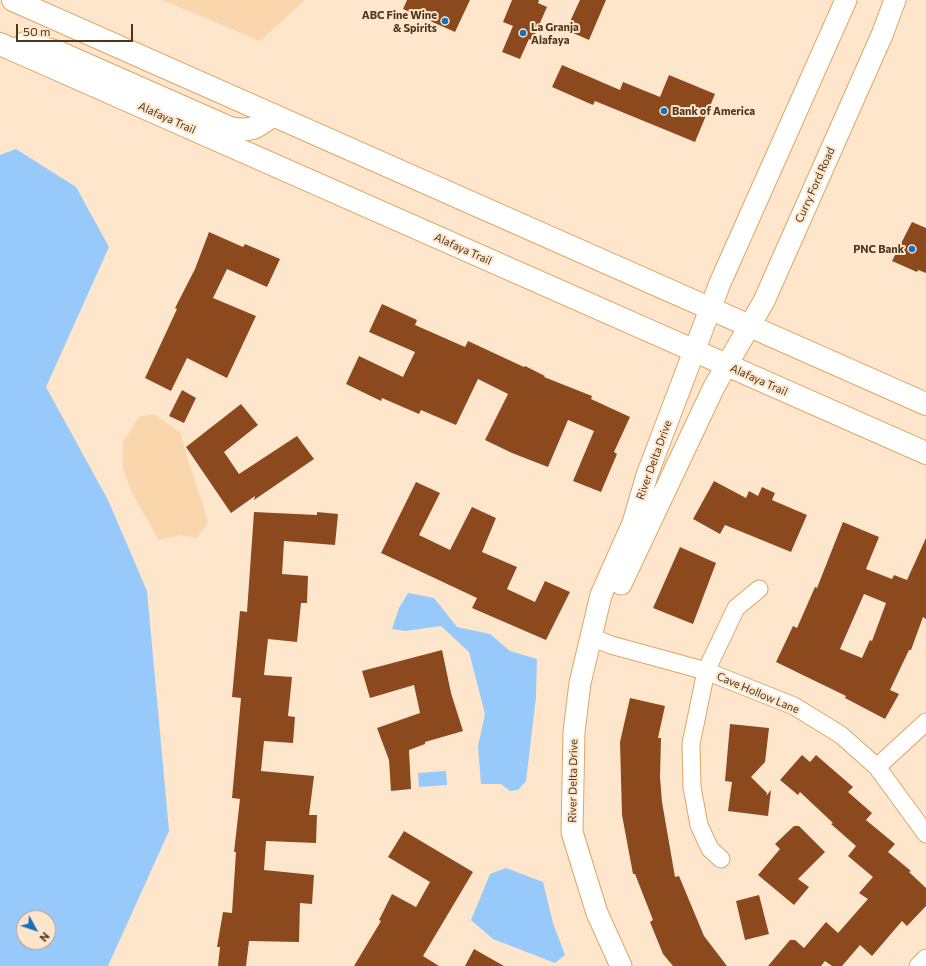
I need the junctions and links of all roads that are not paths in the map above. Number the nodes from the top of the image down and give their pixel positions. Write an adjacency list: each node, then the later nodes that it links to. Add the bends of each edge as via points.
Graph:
1 (13, 0): 6 (main road)
2 (846, 0): 7 (street)
3 (895, 0): 8 (street, Curry Ford Road, via 771,287)
4 (0, 37): 6 (main road, via 58,52 230,128 245,131 257,127)
5 (0, 44): 9 (main road, Alafaya Trail)
6 (273, 115): 7 (main road)
7 (710, 308): 8 (main road); 9 (street)
8 (750, 326): 10 (street, Curry Ford Road); 11 (main road)
9 (694, 352): 10 (main road, Alafaya Trail); 14 (street, River Delta Drive, via 647,475 633,523 601,595)
10 (726, 366): 12 (main road, Alafaya Trail); 14 (street, River Delta Drive, via 613,601)
11 (926, 404)
12 (926, 453)
13 (760, 589): 15 (street, via 736,608)
14 (591, 637): 15 (street, Cave Hollow Lane, via 611,645); 21 (street, River Delta Drive, via 580,683 574,732 572,832 597,913)
15 (706, 671): 17 (street, Cave Hollow Lane, via 794,706 841,735); 19 (street, via 691,744 692,787 703,837 710,849)
16 (926, 722): 17 (street)
17 (877, 766): 18 (street, Cave Hollow Lane)
18 (926, 834)
19 (721, 859)
20 (926, 958): 22 (street)
21 (621, 966)
22 (918, 966)

